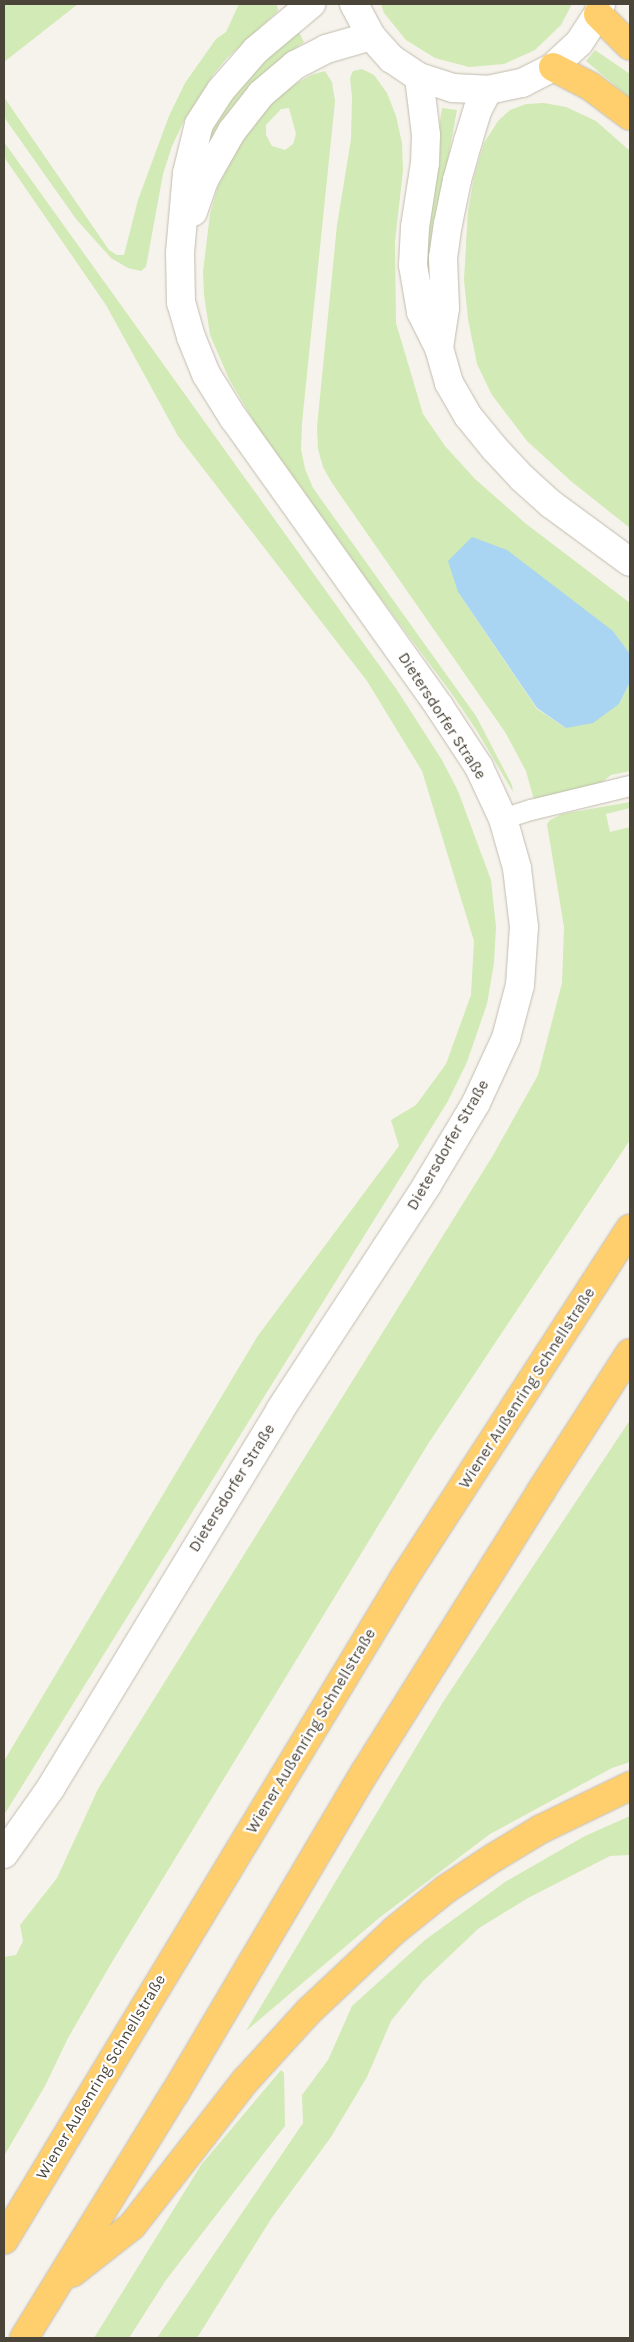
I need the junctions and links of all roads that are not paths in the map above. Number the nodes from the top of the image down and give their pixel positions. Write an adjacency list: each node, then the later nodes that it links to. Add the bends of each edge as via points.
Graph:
1 (311, 4): 10 (street, via 256,50 221,90 199,124 186,173)
2 (354, 4): 4 (street)
3 (600, 9): 5 (highway); 6 (street, via 579,43)
4 (371, 36): 7 (street, via 392,60); 10 (street, via 326,50 295,65 261,94 232,131 204,180)
5 (630, 46)
6 (553, 67): 8 (street, via 522,83); 9 (highway, via 590,86)
7 (419, 77): 8 (street, via 453,88); 11 (street, via 426,136 425,163 414,227 414,265 421,312)
8 (488, 90): 11 (street, via 478,109 466,148 448,224 443,258 445,308)
9 (630, 116)
10 (180, 254): 14 (street, Dietersdorfer Straße, via 181,302 206,374 439,706 479,767)
11 (439, 348): 12 (street, via 449,383 468,416 495,449 551,504)
12 (630, 562)
13 (630, 786): 14 (lane)
14 (503, 819): 18 (street, Dietersdorfer Straße, via 517,868 524,927 520,985 506,1038 476,1103 427,1185 280,1410 50,1790)
15 (630, 1229): 19 (highway, Wiener Außenring Schnellstraße, via 404,1578)
16 (630, 1353): 20 (highway, via 365,1772)
17 (630, 1786): 20 (highway, via 541,1829 446,1889 395,1930 309,2011 245,2081 132,2226)
18 (4, 1854)
19 (4, 2240)
20 (56, 2287): 21 (highway)
21 (24, 2338)

